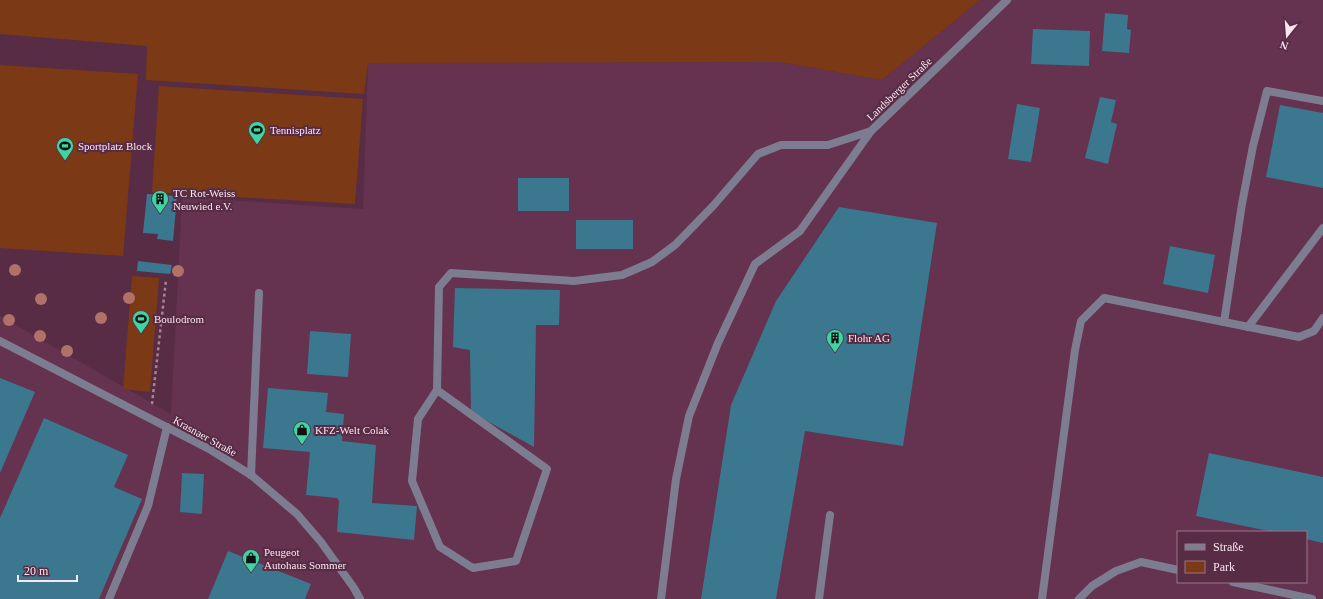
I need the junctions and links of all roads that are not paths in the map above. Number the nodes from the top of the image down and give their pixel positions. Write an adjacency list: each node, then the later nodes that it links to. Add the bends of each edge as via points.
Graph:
1 (1007, 0): 3 (street, Landsberger Straße)
2 (1323, 101): 7 (street, via 1267,90 1251,153)
3 (871, 131): 10 (street, Landsberger Straße, via 828,146 781,145 758,154 675,245 652,262 622,275 574,281 451,273 439,287); 18 (street, via 800,232 755,264 718,343 689,416 676,479)
4 (1323, 228): 8 (street)
5 (259, 293): 12 (street)
6 (1323, 318): 8 (street, via 1314,331 1299,338)
7 (1224, 322): 8 (street); 20 (street, via 1104,298 1081,321)
8 (1248, 327)
9 (0, 341): 11 (street, Krasnaer Straße)
10 (437, 390): 10 (street, via 418,419 412,481 440,547 473,568 516,561 547,469)
11 (167, 427): 12 (street, Krasnaer Straße, via 212,450); 16 (street, via 148,506)
12 (250, 476): 17 (street, Krasnaer Straße, via 297,514 321,542)
13 (830, 515): 19 (street)
14 (1177, 570): 21 (street, via 1141,562 1116,571 1092,586)
15 (1238, 583): 22 (street)
16 (109, 599)
17 (360, 599)
18 (661, 599)
19 (819, 599)
20 (1042, 599)
21 (1080, 599)
22 (1312, 599)

